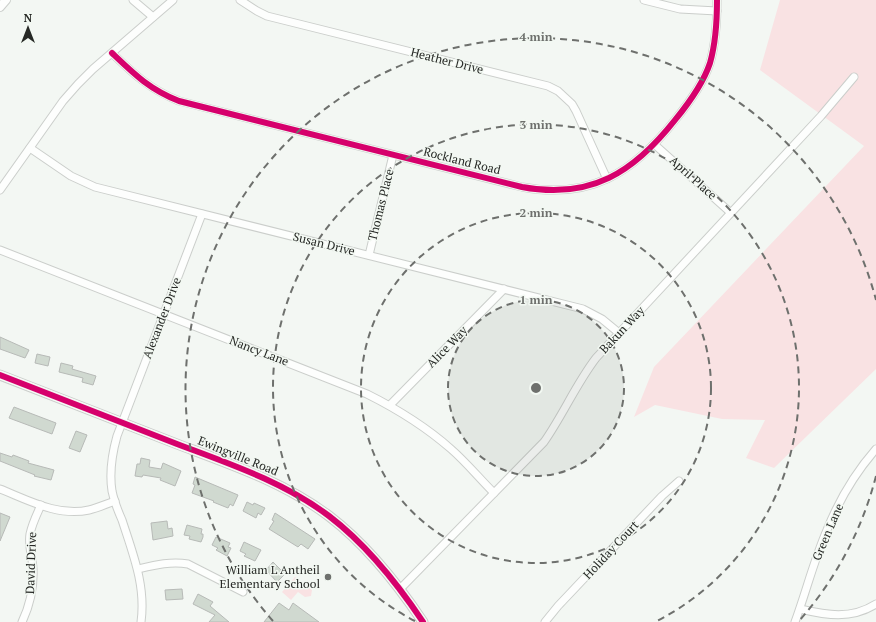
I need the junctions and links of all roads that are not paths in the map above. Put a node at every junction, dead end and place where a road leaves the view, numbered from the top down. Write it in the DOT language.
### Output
graph roads {
  1 [pos="6,0"];
  2 [pos="132,0"];
  3 [pos="173,0"];
  4 [pos="240,0"];
  5 [pos="644,0"];
  6 [pos="717,0"];
  7 [pos="0,7"];
  8 [pos="717,11"];
  9 [pos="153,17"];
  10 [pos="112,53"];
  11 [pos="854,77"];
  12 [pos="654,144"];
  13 [pos="30,148"];
  14 [pos="393,155"];
  15 [pos="607,179"];
  16 [pos="0,190"];
  17 [pos="731,213"];
  18 [pos="202,214"];
  19 [pos="0,250"];
  20 [pos="369,255"];
  21 [pos="504,289"];
  22 [pos="164,314"];
  23 [pos="619,333"];
  24 [pos="0,375"];
  25 [pos="390,405"];
  26 [pos="122,423"];
  27 [pos="876,450"];
  28 [pos="679,481"];
  29 [pos="0,489"];
  30 [pos="494,492"];
  31 [pos="115,501"];
  32 [pos="41,505"];
  33 [pos="138,568"];
  34 [pos="400,589"];
  35 [pos="243,592"];
  36 [pos="876,604"];
  37 [pos="800,609"];
  38 [pos="22,622"];
  39 [pos="140,622"];
  40 [pos="423,622"];
  41 [pos="545,622"];
  42 [pos="795,622"];
  1 -- 7 [label="street"];
  2 -- 9 [label="street"];
  3 -- 9 [label="street"];
  4 -- 15 [label="street, Heather Drive"];
  5 -- 8 [label="street"];
  6 -- 8 [label="street, Rockland Road"];
  8 -- 12 [label="street, Rockland Road"];
  9 -- 10 [label="street"];
  10 -- 13 [label="street"];
  10 -- 14 [label="street, Rockland Road"];
  11 -- 17 [label="street, Bakun Way"];
  12 -- 15 [label="street, Rockland Road"];
  12 -- 17 [label="street, April Place"];
  13 -- 16 [label="street"];
  13 -- 18 [label="street, Susan Drive"];
  14 -- 15 [label="street, Rockland Road"];
  14 -- 20 [label="street, Thomas Place"];
  17 -- 23 [label="street, Bakun Way"];
  18 -- 20 [label="street, Susan Drive"];
  18 -- 22 [label="street, Alexander Drive"];
  19 -- 22 [label="street, Nancy Lane"];
  20 -- 21 [label="street, Susan Drive"];
  21 -- 23 [label="street, Susan Drive"];
  21 -- 25 [label="street, Alice Way"];
  22 -- 25 [label="street, Nancy Lane"];
  22 -- 26 [label="street, Alexander Drive"];
  23 -- 30 [label="street, Bakun Way"];
  24 -- 26 [label="main road, Ewingville Road"];
  25 -- 30 [label="street, Nancy Lane"];
  26 -- 31 [label="street, Alexander Drive"];
  26 -- 34 [label="main road, Ewingville Road"];
  27 -- 37 [label="street, Green Lane"];
  28 -- 41 [label="street, Holiday Court"];
  29 -- 32 [label="street"];
  30 -- 34 [label="street, Bakun Way"];
  31 -- 32 [label="street"];
  31 -- 33 [label="street, Alexander Drive"];
  32 -- 38 [label="street, David Drive"];
  33 -- 35 [label="street"];
  33 -- 39 [label="street, Alexander Drive"];
  34 -- 40 [label="main road, Ewingville Road"];
  36 -- 37 [label="street"];
  37 -- 42 [label="street, Green Lane"];
}
